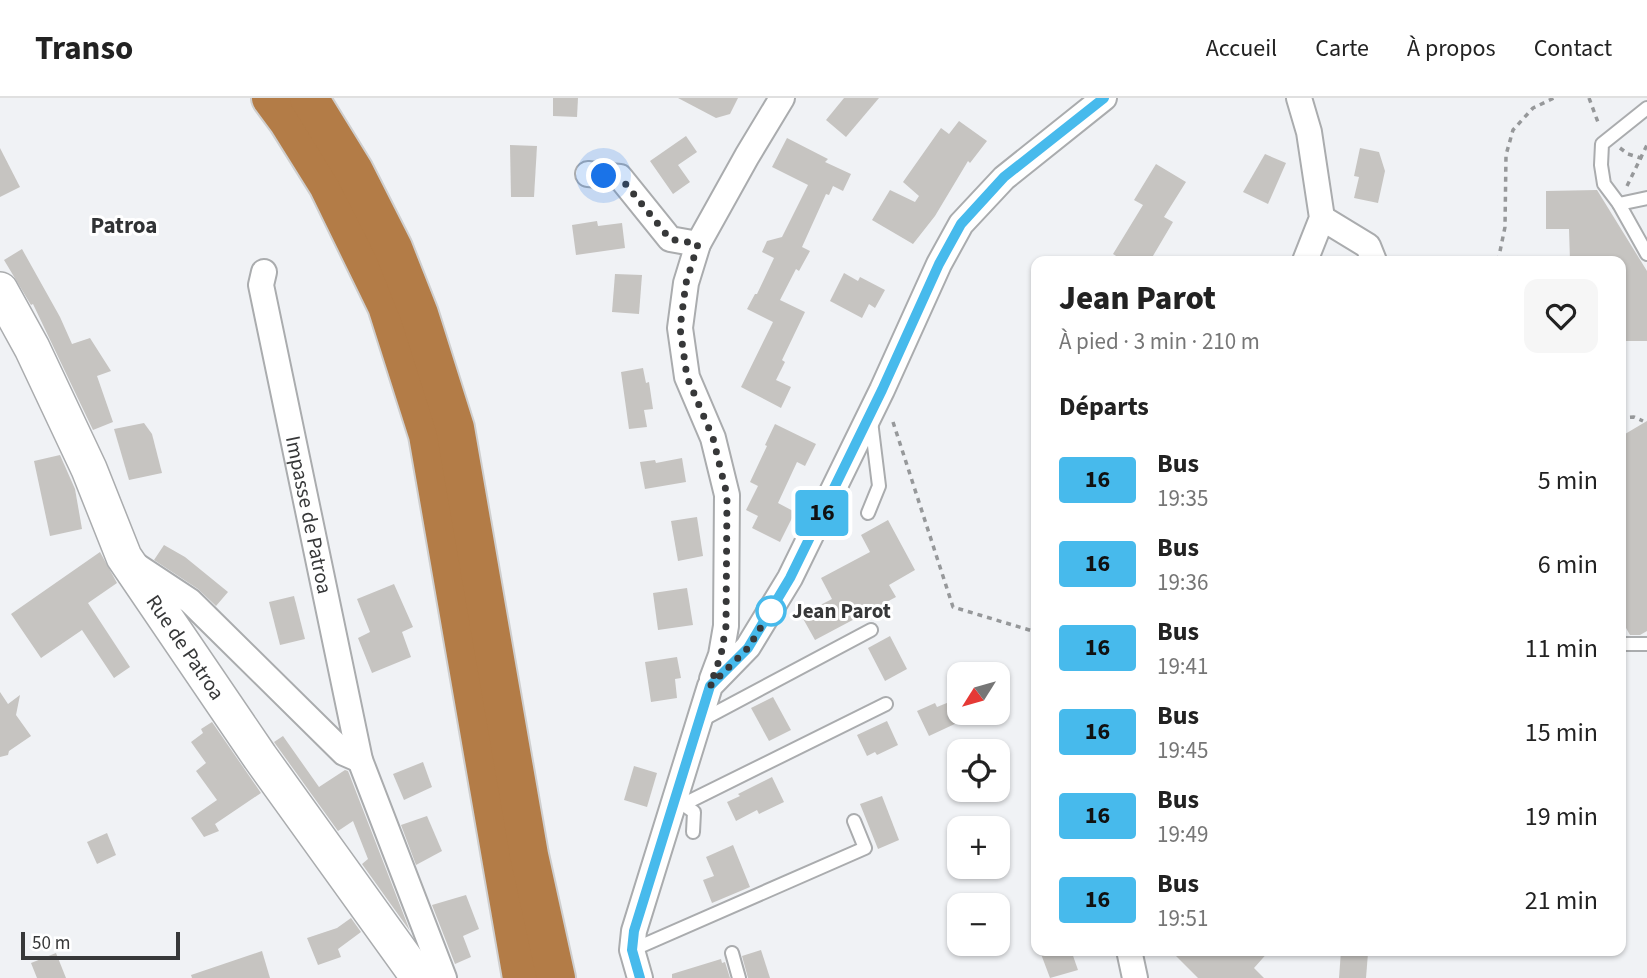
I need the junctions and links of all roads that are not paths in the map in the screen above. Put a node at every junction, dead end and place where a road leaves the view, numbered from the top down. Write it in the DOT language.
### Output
graph roads {
  1 [pos="271,98"];
  2 [pos="309,98"];
  3 [pos="782,98"];
  4 [pos="1104,98"];
  5 [pos="1299,98"];
  6 [pos="1647,107"];
  7 [pos="588,174"];
  8 [pos="1647,198"];
  9 [pos="1619,204"];
  10 [pos="1322,218"];
  11 [pos="698,244"];
  12 [pos="1647,254"];
  13 [pos="1307,256"];
  14 [pos="1372,256"];
  15 [pos="264,272"];
  16 [pos="0,290"];
  17 [pos="870,414"];
  18 [pos="868,513"];
  19 [pos="124,557"];
  20 [pos="871,630"];
  21 [pos="1626,644"];
  22 [pos="1647,644"];
  23 [pos="710,686"];
  24 [pos="886,704"];
  25 [pos="698,722"];
  26 [pos="360,760"];
  27 [pos="679,801"];
  28 [pos="854,821"];
  29 [pos="693,832"];
  30 [pos="632,950"];
  31 [pos="732,953"];
  32 [pos="1130,956"];
  33 [pos="419,978"];
  34 [pos="444,978"];
  35 [pos="522,978"];
  36 [pos="556,978"];
  37 [pos="640,978"];
  38 [pos="740,978"];
  39 [pos="1135,978"];
  1 -- 35 [label="highway"];
  2 -- 36 [label="highway"];
  3 -- 11 [label="street"];
  4 -- 17 [label="street"];
  5 -- 10 [label="street"];
  6 -- 9 [label="lane"];
  7 -- 11 [label="street"];
  8 -- 9 [label="lane"];
  9 -- 12 [label="lane"];
  10 -- 13 [label="street"];
  10 -- 14 [label="street"];
  11 -- 23 [label="street"];
  15 -- 26 [label="street, Impasse de Patroa"];
  16 -- 19 [label="street, Rue de Patroa"];
  17 -- 18 [label="lane"];
  17 -- 23 [label="street"];
  19 -- 26 [label="street"];
  19 -- 33 [label="street, Rue de Patroa"];
  20 -- 25 [label="lane"];
  21 -- 22 [label="lane"];
  23 -- 25 [label="street"];
  24 -- 27 [label="lane"];
  25 -- 27 [label="street"];
  26 -- 34 [label="street, Impasse de Patroa"];
  27 -- 29 [label="lane"];
  27 -- 30 [label="street"];
  28 -- 30 [label="lane"];
  30 -- 37 [label="street"];
  31 -- 38 [label="lane"];
  32 -- 39 [label="street"];
}
